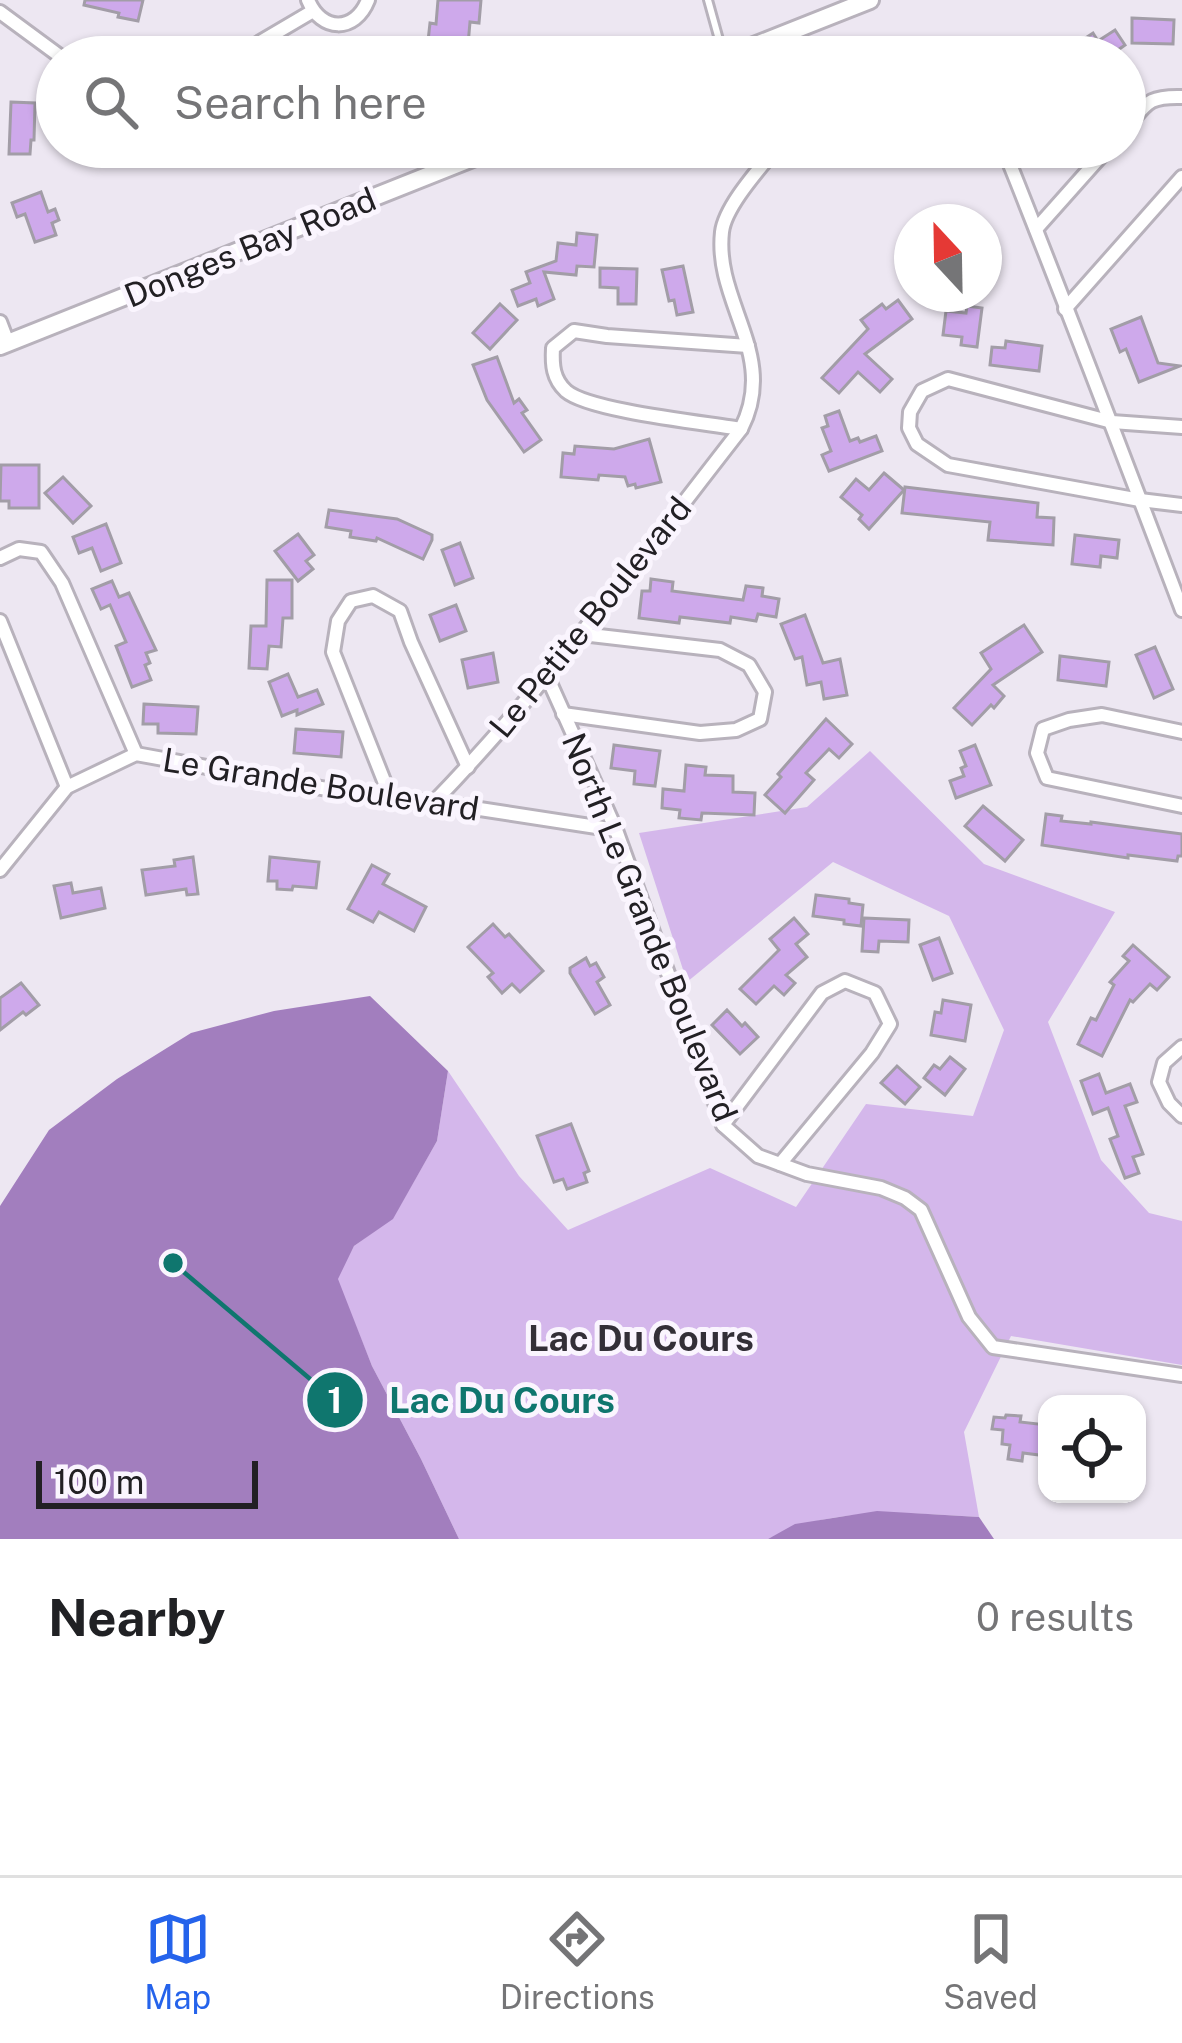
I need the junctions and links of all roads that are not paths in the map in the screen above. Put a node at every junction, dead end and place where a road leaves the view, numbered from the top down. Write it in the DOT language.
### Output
graph roads {
  1 [pos="9,0"];
  2 [pos="368,0"];
  3 [pos="708,0"];
  4 [pos="870,0"];
  5 [pos="311,6"];
  6 [pos="0,12"];
  7 [pos="789,32"];
  8 [pos="266,36"];
  9 [pos="719,36"];
  10 [pos="779,36"];
  11 [pos="791,36"];
  12 [pos="36,38"];
  13 [pos="1182,97"];
  14 [pos="1146,106"];
  15 [pos="447,168"];
  16 [pos="760,168"];
  17 [pos="1011,168"];
  18 [pos="1090,168"];
  19 [pos="1182,177"];
  20 [pos="1036,229"];
  21 [pos="1065,309"];
  22 [pos="0,322"];
  23 [pos="4,345"];
  24 [pos="748,346"];
  25 [pos="1112,422"];
  26 [pos="1182,427"];
  27 [pos="741,429"];
  28 [pos="1140,500"];
  29 [pos="1182,505"];
  30 [pos="0,558"];
  31 [pos="1182,610"];
  32 [pos="0,621"];
  33 [pos="582,634"];
  34 [pos="546,674"];
  35 [pos="563,714"];
  36 [pos="1182,732"];
  37 [pos="136,754"];
  38 [pos="468,767"];
  39 [pos="67,787"];
  40 [pos="392,801"];
  41 [pos="434,802"];
  42 [pos="1182,806"];
  43 [pos="616,830"];
  44 [pos="0,870"];
  45 [pos="1182,1047"];
  46 [pos="1182,1115"];
  47 [pos="723,1125"];
  48 [pos="780,1164"];
  49 [pos="1182,1375"];
  1 -- 6 [label="street"];
  2 -- 5 [label="street"];
  3 -- 9 [label="lane"];
  4 -- 7 [label="street"];
  5 -- 8 [label="street"];
  6 -- 12 [label="street"];
  7 -- 10 [label="street"];
  7 -- 11 [label="street"];
  13 -- 14 [label="street"];
  15 -- 23 [label="street, Donges Bay Road"];
  16 -- 24 [label="street"];
  17 -- 20 [label="street"];
  18 -- 20 [label="street"];
  19 -- 21 [label="street"];
  20 -- 21 [label="street"];
  21 -- 25 [label="street"];
  22 -- 23 [label="street"];
  24 -- 27 [label="street"];
  24 -- 27 [label="street"];
  25 -- 26 [label="street"];
  25 -- 28 [label="street"];
  25 -- 28 [label="street"];
  27 -- 33 [label="street, Le Petite Boulevard"];
  28 -- 29 [label="street"];
  28 -- 31 [label="street"];
  30 -- 37 [label="street"];
  32 -- 39 [label="street"];
  33 -- 34 [label="street, Le Petite Boulevard"];
  33 -- 35 [label="street"];
  34 -- 35 [label="street, North Le Grande Boulevard"];
  34 -- 38 [label="street, Le Petite Boulevard"];
  35 -- 43 [label="street, North Le Grande Boulevard"];
  36 -- 42 [label="street"];
  37 -- 39 [label="street, Le Grande Boulevard"];
  37 -- 40 [label="street, Le Grande Boulevard"];
  38 -- 40 [label="street"];
  38 -- 41 [label="street, Le Petite Boulevard"];
  39 -- 44 [label="street, Le Grande Boulevard"];
  40 -- 41 [label="street, Le Grande Boulevard"];
  41 -- 43 [label="street, Le Grande Boulevard"];
  43 -- 47 [label="street, North Le Grande Boulevard"];
  45 -- 46 [label="street"];
  47 -- 48 [label="street, North Le Grande Boulevard"];
  47 -- 48 [label="street"];
  48 -- 49 [label="street, North Le Grande Boulevard"];
}
